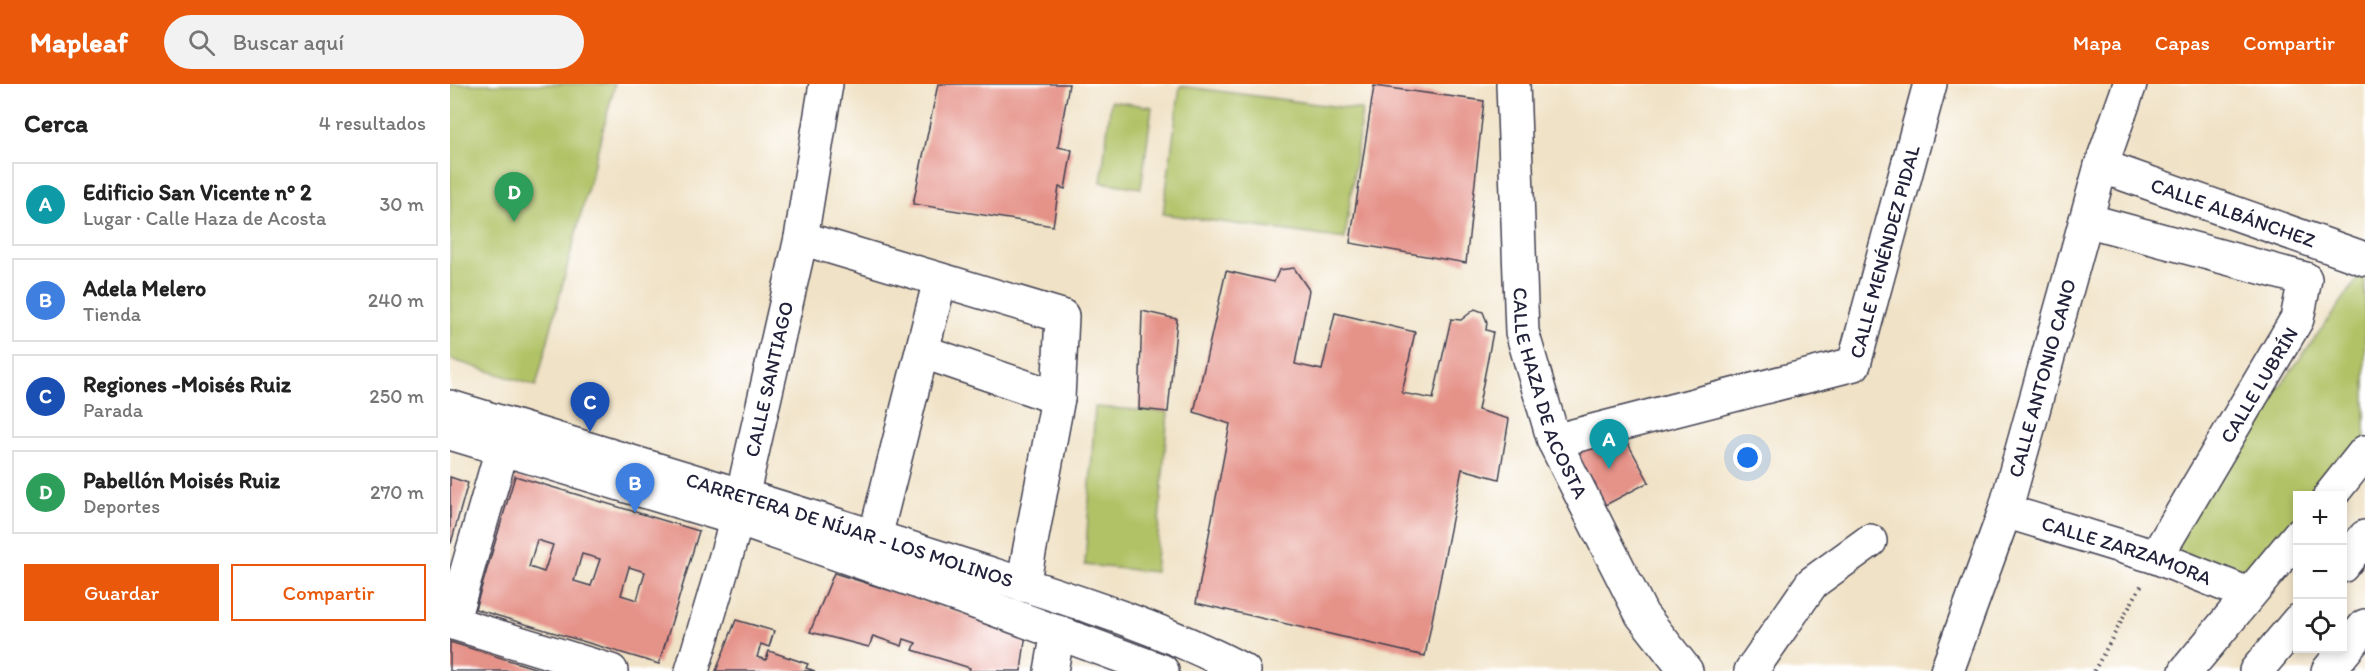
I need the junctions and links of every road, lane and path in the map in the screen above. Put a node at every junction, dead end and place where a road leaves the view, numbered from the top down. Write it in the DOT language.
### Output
graph roads {
  1 [pos="826,84"];
  2 [pos="1513,84"];
  3 [pos="1930,84"];
  4 [pos="2130,84"];
  5 [pos="2101,166"];
  6 [pos="2086,220"];
  7 [pos="801,238"];
  8 [pos="2365,259"];
  9 [pos="940,280"];
  10 [pos="924,352"];
  11 [pos="1058,398"];
  12 [pos="450,407"];
  13 [pos="450,433"];
  14 [pos="1554,441"];
  15 [pos="502,449"];
  16 [pos="2365,452"];
  17 [pos="2333,491"];
  18 [pos="740,507"];
  19 [pos="2005,511"];
  20 [pos="875,537"];
  21 [pos="2365,537"];
  22 [pos="796,540"];
  23 [pos="1870,541"];
  24 [pos="2293,542"];
  25 [pos="2156,557"];
  26 [pos="2347,561"];
  27 [pos="1016,582"];
  28 [pos="2248,594"];
  29 [pos="451,622"];
  30 [pos="2365,626"];
  31 [pos="2293,627"];
  32 [pos="1058,632"];
  33 [pos="611,671"];
  34 [pos="692,671"];
  35 [pos="1051,671"];
  36 [pos="1162,671"];
  37 [pos="1244,671"];
  38 [pos="1686,671"];
  39 [pos="1751,671"];
  40 [pos="1947,671"];
  41 [pos="2094,671"];
  42 [pos="2186,671"];
  43 [pos="2256,671"];
  44 [pos="2328,671"];
  1 -- 7 [label="street, CALLE SANTIAGO"];
  2 -- 14 [label="street, CALLE HAZA DE ACOSTA"];
  3 -- 14 [label="street, CALLE MENÉNDEZ PIDAL"];
  4 -- 5 [label="street, CALLE ANTONIO CANO"];
  5 -- 6 [label="street, CALLE ANTONIO CANO"];
  5 -- 8 [label="street, CALLE ALBÁNCHEZ"];
  6 -- 19 [label="street, CALLE ANTONIO CANO"];
  6 -- 25 [label="street, CALLE LUBRÍN"];
  7 -- 9 [label="street"];
  7 -- 18 [label="street, CALLE SANTIAGO"];
  9 -- 10 [label="street"];
  9 -- 11 [label="street"];
  10 -- 11 [label="street"];
  10 -- 20 [label="street"];
  11 -- 27 [label="street"];
  12 -- 18 [label="street, CARRETERA DE NÍJAR - LOS MOLINOS"];
  13 -- 15 [label="street, CARRETERA DE NÍJAR - LOS MOLINOS"];
  14 -- 38 [label="street, CALLE HAZA DE ACOSTA"];
  15 -- 18 [label="street, CARRETERA DE NÍJAR - LOS MOLINOS"];
  15 -- 29 [label="street"];
  16 -- 17 [label="street"];
  18 -- 20 [label="street, CARRETERA DE NÍJAR - LOS MOLINOS"];
  18 -- 22 [label="street, CARRETERA DE NÍJAR - LOS MOLINOS"];
  18 -- 34 [label="street, CALLE SANTIAGO"];
  19 -- 25 [label="street, CALLE ZARZAMORA"];
  19 -- 40 [label="street, CALLE ANTONIO CANO"];
  20 -- 27 [label="street, CARRETERA DE NÍJAR - LOS MOLINOS"];
  21 -- 26 [label="street"];
  22 -- 27 [label="street"];
  22 -- 32 [label="street, CARRETERA DE NÍJAR - LOS MOLINOS"];
  23 -- 39 [label="street"];
  24 -- 28 [label="street"];
  25 -- 28 [label="street, CALLE ZARZAMORA"];
  25 -- 41 [label="path"];
  27 -- 37 [label="street, CARRETERA DE NÍJAR - LOS MOLINOS"];
  28 -- 42 [label="street"];
  29 -- 33 [label="street"];
  30 -- 44 [label="street"];
  31 -- 43 [label="street"];
  32 -- 35 [label="street"];
  32 -- 36 [label="street, CARRETERA DE NÍJAR - LOS MOLINOS"];
}
